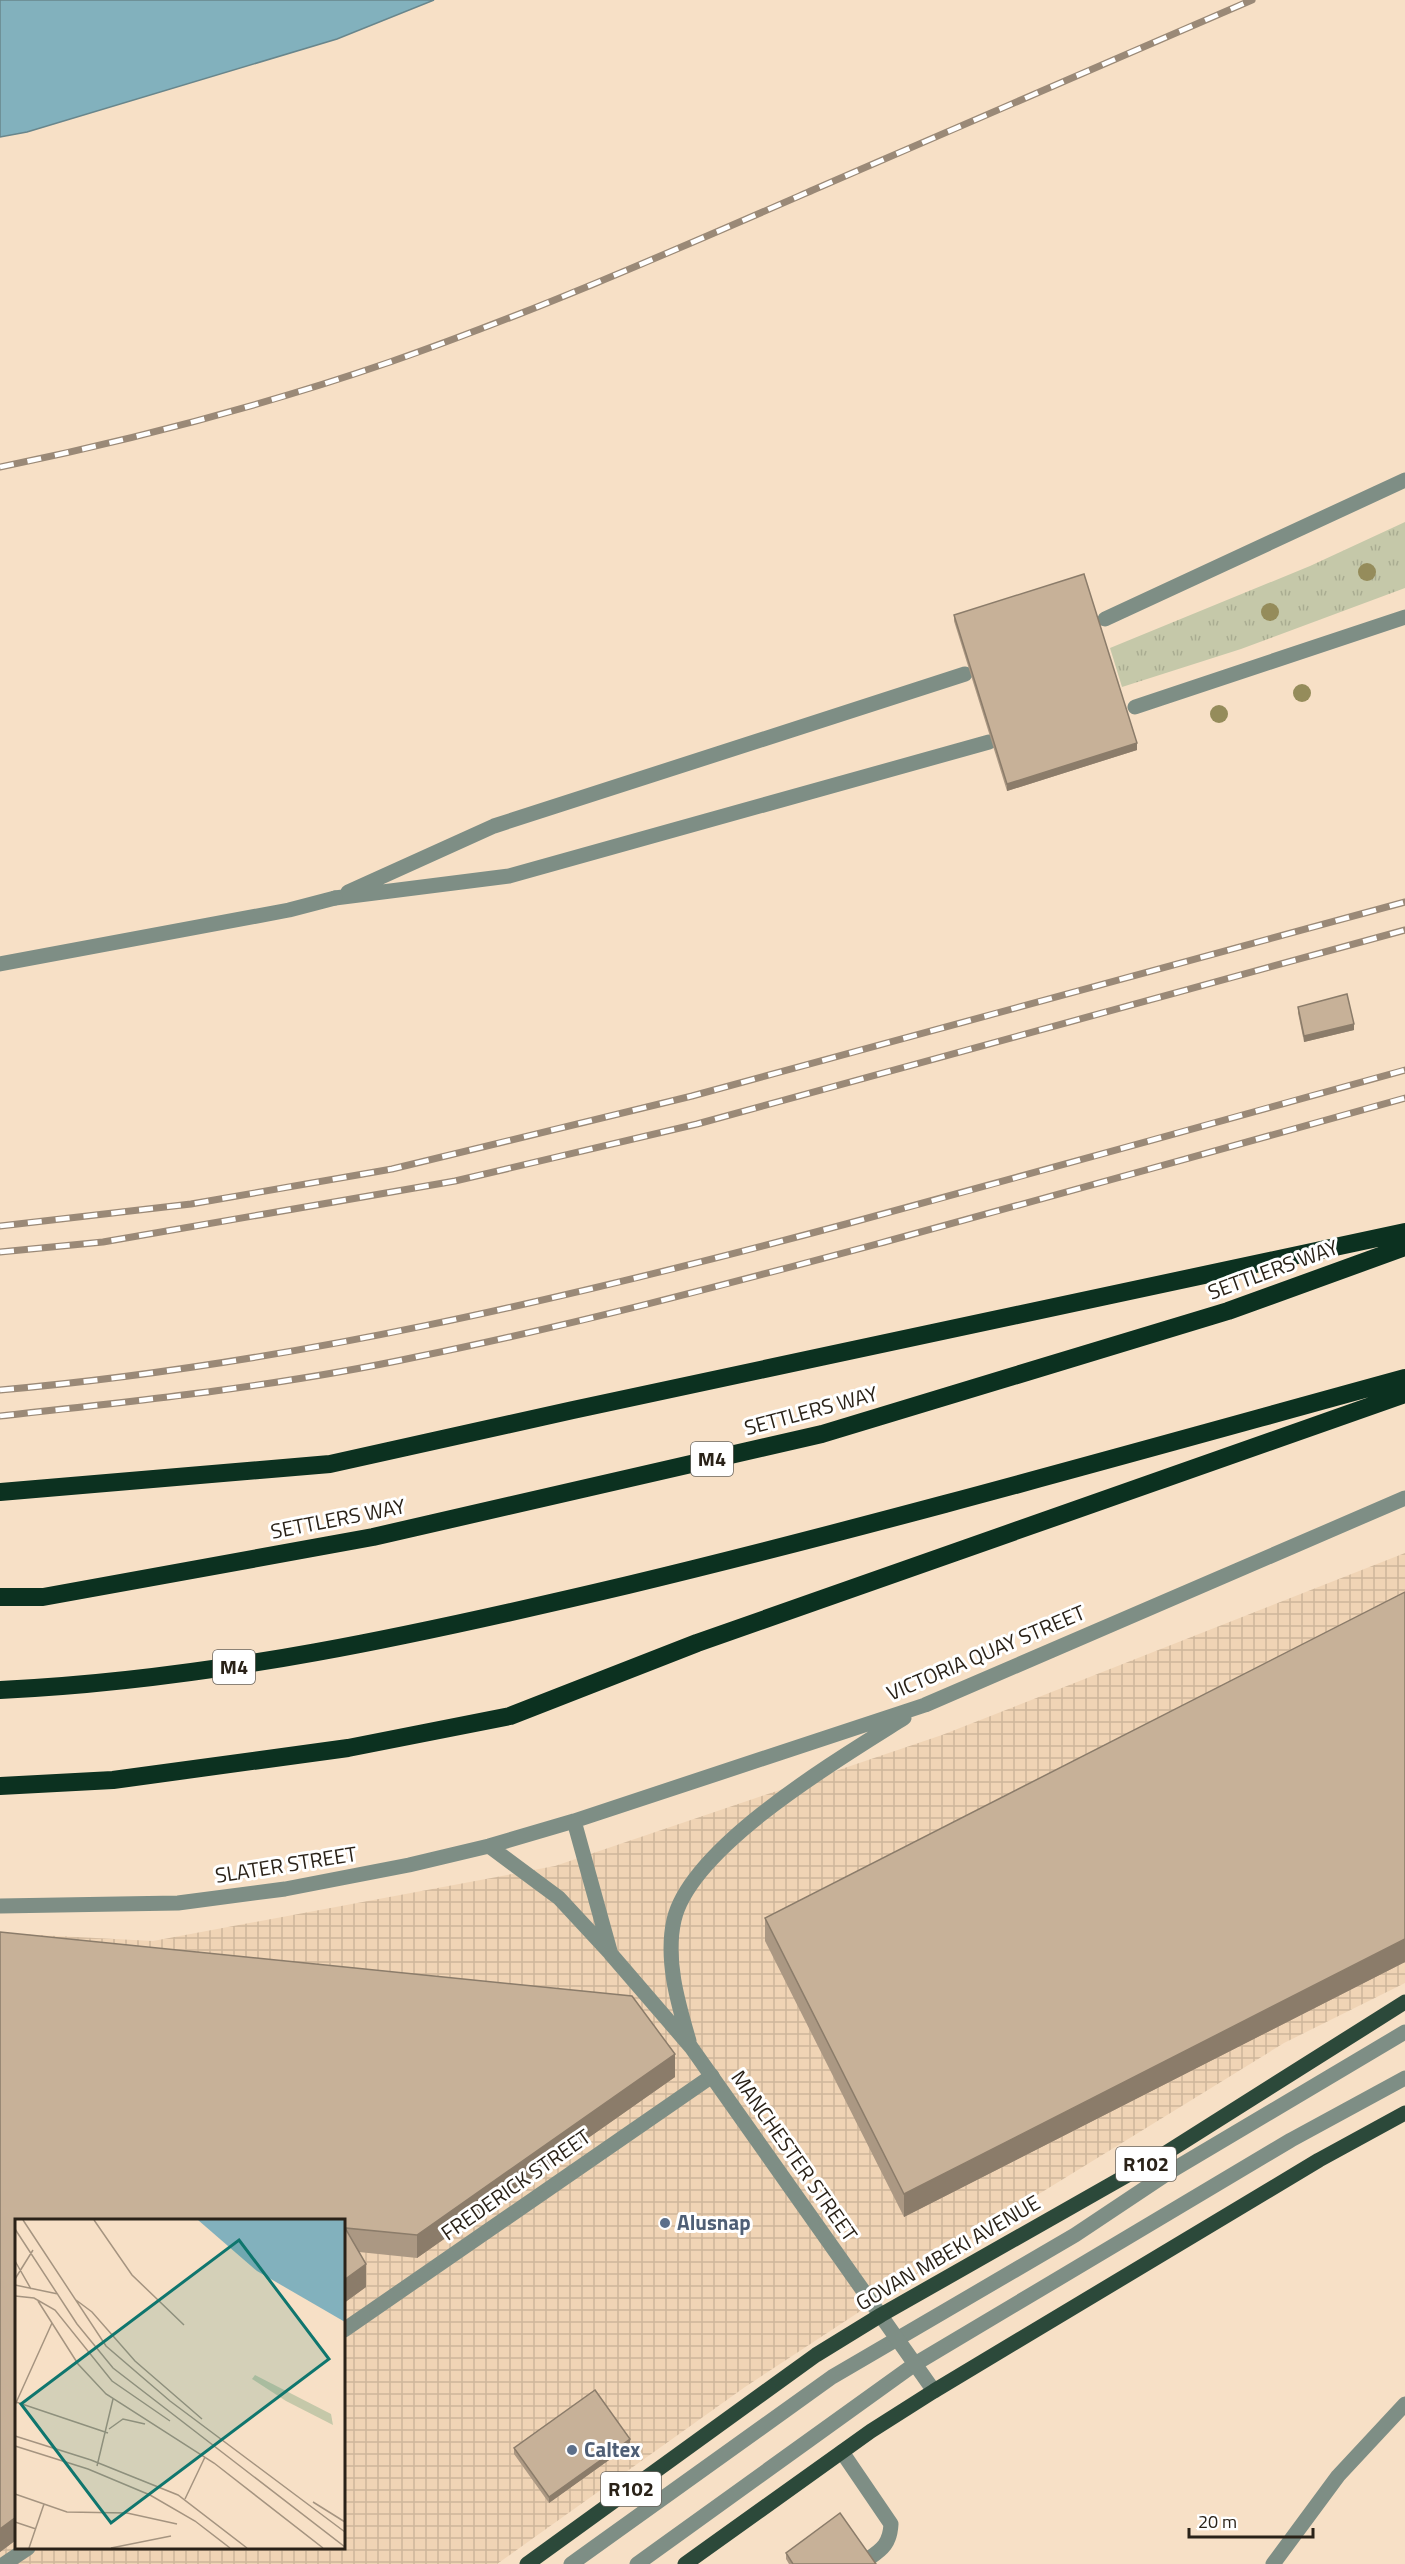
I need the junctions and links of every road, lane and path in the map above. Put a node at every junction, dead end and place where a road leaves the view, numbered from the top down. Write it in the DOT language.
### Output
graph roads {
  1 [pos="1405,480"];
  2 [pos="1405,617"];
  3 [pos="1105,619"];
  4 [pos="965,674"];
  5 [pos="1135,707"];
  6 [pos="989,742"];
  7 [pos="334,898"];
  8 [pos="0,964"];
  9 [pos="1405,1232"];
  10 [pos="1405,1247"];
  11 [pos="1405,1378"];
  12 [pos="1405,1394"];
  13 [pos="0,1492"];
  14 [pos="1405,1498"];
  15 [pos="0,1597"];
  16 [pos="0,1690"];
  17 [pos="925,1705"];
  18 [pos="0,1786"];
  19 [pos="574,1821"];
  20 [pos="489,1846"];
  21 [pos="0,1906"];
  22 [pos="610,1953"];
  23 [pos="1405,2002"];
  24 [pos="1405,2032"];
  25 [pos="691,2047"];
  26 [pos="712,2076"];
  27 [pos="1405,2078"];
  28 [pos="1405,2113"];
  29 [pos="881,2315"];
  30 [pos="345,2329"];
  31 [pos="898,2340"];
  32 [pos="915,2364"];
  33 [pos="934,2391"];
  34 [pos="1405,2404"];
  35 [pos="842,2452"];
  36 [pos="25,2549"];
  37 [pos="868,2559"];
  38 [pos="4,2564"];
  39 [pos="527,2564"];
  40 [pos="572,2564"];
  41 [pos="638,2564"];
  42 [pos="684,2564"];
  43 [pos="1274,2564"];
  1 -- 3 [label="street"];
  2 -- 5 [label="street"];
  4 -- 7 [label="street"];
  6 -- 7 [label="street"];
  7 -- 8 [label="street"];
  9 -- 13 [label="highway"];
  10 -- 15 [label="highway, SETTLERS WAY / M4"];
  11 -- 16 [label="highway, M4"];
  12 -- 18 [label="highway"];
  14 -- 17 [label="street, VICTORIA QUAY STREET"];
  17 -- 19 [label="street, VICTORIA QUAY STREET"];
  17 -- 25 [label="street"];
  19 -- 20 [label="street, SLATER STREET"];
  19 -- 22 [label="street, MANCHESTER STREET"];
  20 -- 21 [label="street, SLATER STREET"];
  20 -- 22 [label="street, MANCHESTER STREET"];
  22 -- 25 [label="street, MANCHESTER STREET"];
  23 -- 29 [label="main road, GOVAN MBEKI AVENUE / R102"];
  24 -- 31 [label="street"];
  25 -- 26 [label="street, MANCHESTER STREET"];
  26 -- 29 [label="street, MANCHESTER STREET"];
  26 -- 30 [label="street, FREDERICK STREET"];
  27 -- 32 [label="street"];
  28 -- 33 [label="main road"];
  29 -- 31 [label="street, MANCHESTER STREET"];
  29 -- 39 [label="main road, GOVAN MBEKI AVENUE / R102"];
  31 -- 32 [label="street, MANCHESTER STREET"];
  31 -- 40 [label="street"];
  32 -- 33 [label="street, MANCHESTER STREET"];
  32 -- 41 [label="street"];
  33 -- 35 [label="main road"];
  34 -- 43 [label="street"];
  35 -- 37 [label="street"];
  35 -- 42 [label="main road"];
  36 -- 38 [label="street"];
}
